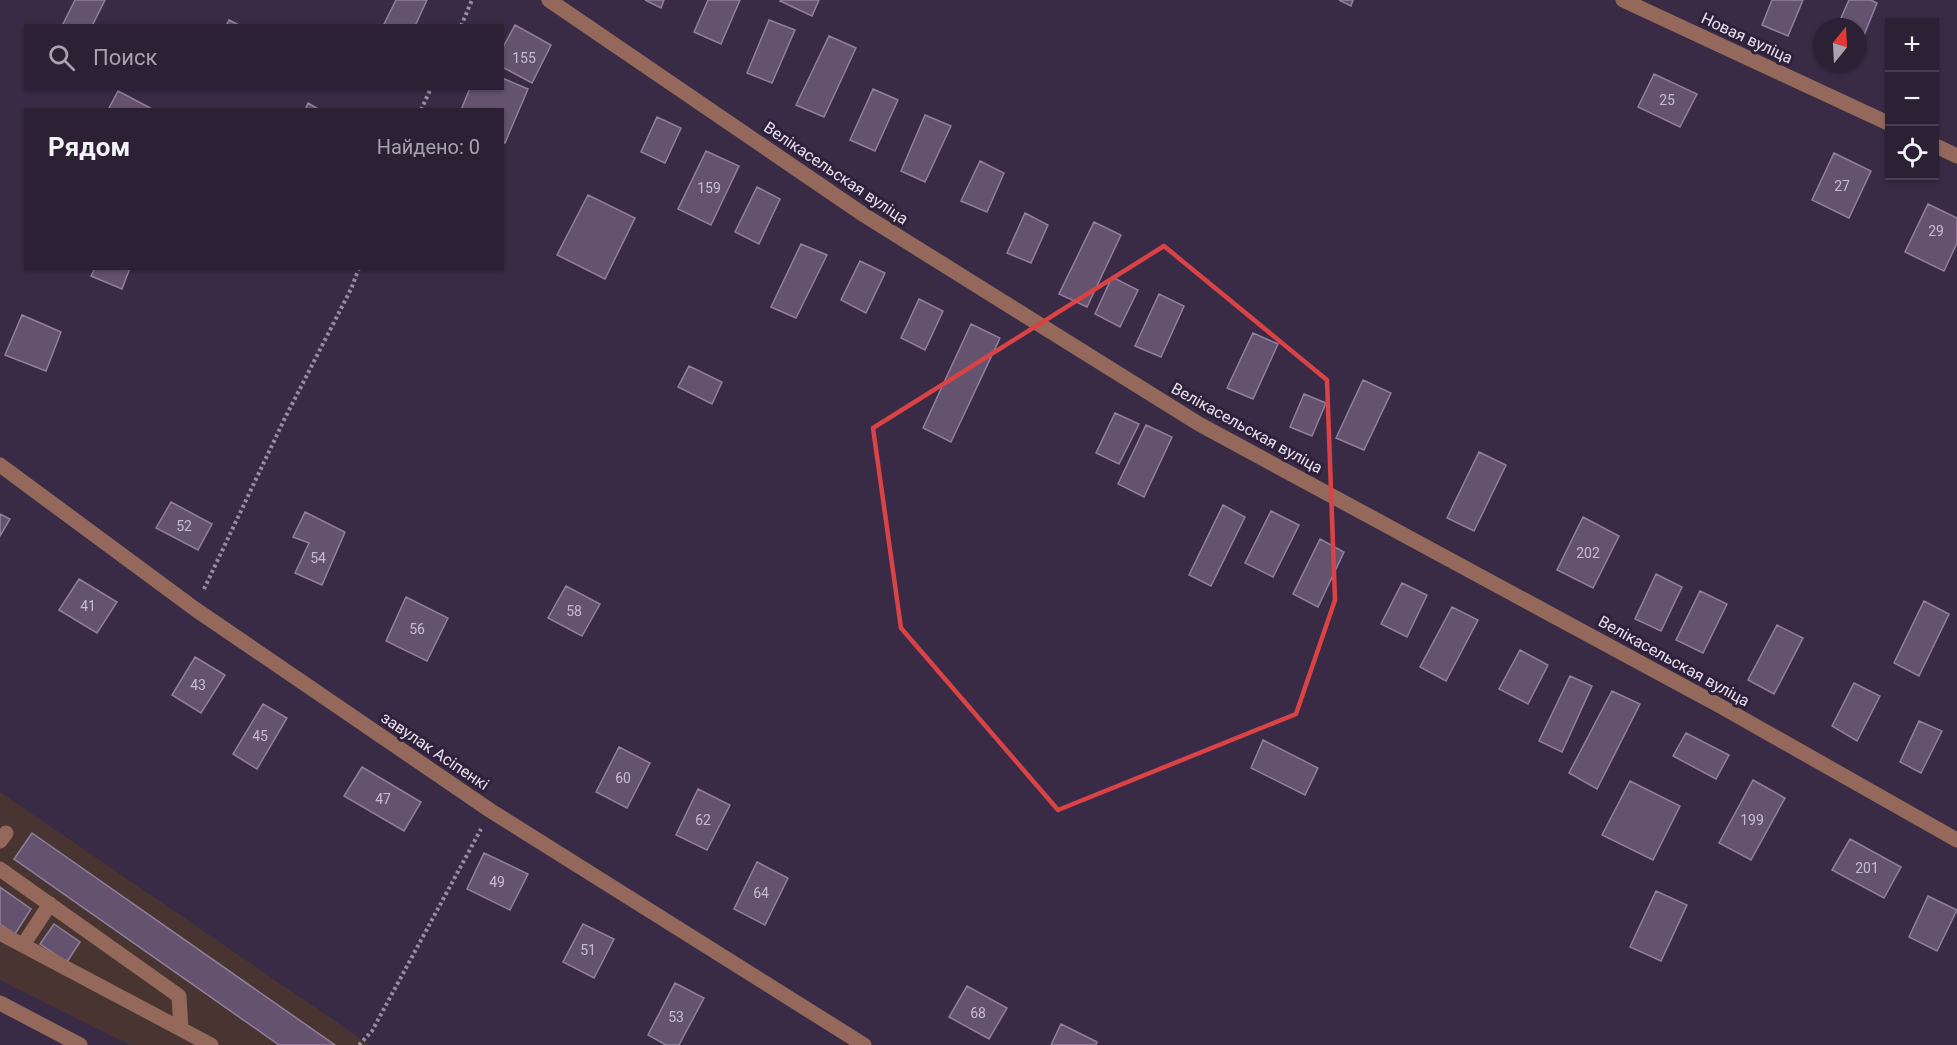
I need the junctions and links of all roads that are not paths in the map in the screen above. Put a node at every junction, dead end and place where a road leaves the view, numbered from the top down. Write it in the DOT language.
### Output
graph roads {
  1 [pos="549,0"];
  2 [pos="1623,0"];
  3 [pos="1885,122"];
  4 [pos="1939,147"];
  5 [pos="1957,156"];
  6 [pos="0,465"];
  7 [pos="1957,840"];
  8 [pos="0,868"];
  9 [pos="50,904"];
  10 [pos="0,933"];
  11 [pos="23,945"];
  12 [pos="0,1003"];
  13 [pos="181,1029"];
  14 [pos="80,1045"];
  15 [pos="211,1045"];
  16 [pos="864,1045"];
  1 -- 7 [label="street, Велікасельская вуліца"];
  2 -- 3 [label="street, Новая вуліца"];
  4 -- 5 [label="street"];
  6 -- 16 [label="street, завулак Асіпенкі"];
  8 -- 9 [label="street"];
  9 -- 11 [label="street"];
  9 -- 13 [label="street"];
  10 -- 11 [label="street"];
  11 -- 13 [label="street"];
  12 -- 14 [label="street"];
  13 -- 15 [label="street"];
}
